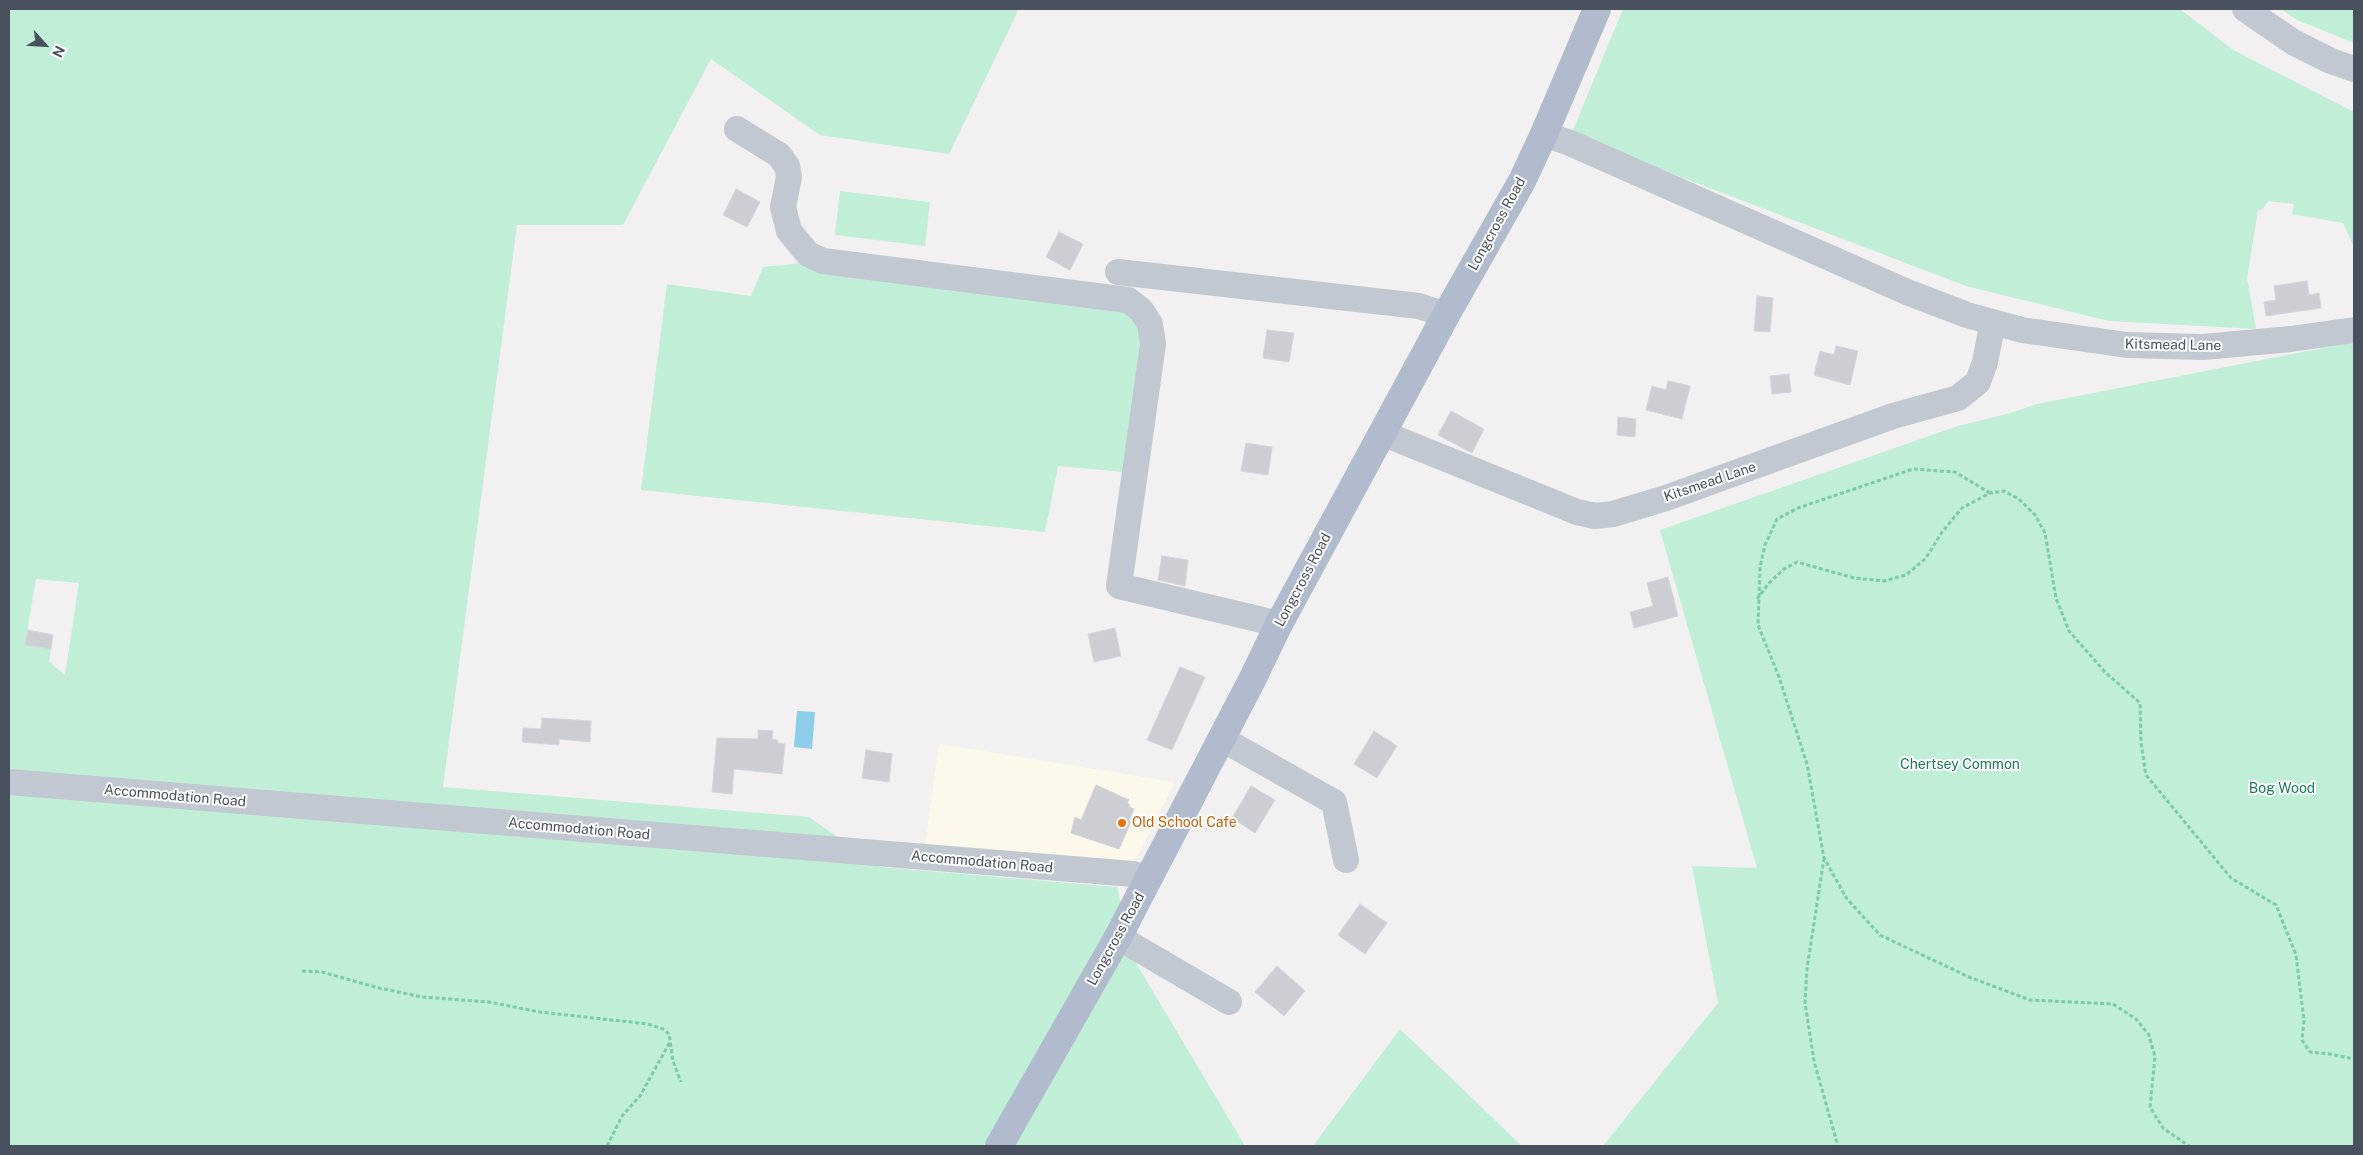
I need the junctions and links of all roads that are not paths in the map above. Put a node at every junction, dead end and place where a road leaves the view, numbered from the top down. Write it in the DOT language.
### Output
graph roads {
  1 [pos="1598,9"];
  2 [pos="2245,9"];
  3 [pos="2354,69"];
  4 [pos="737,129"];
  5 [pos="1544,134"];
  6 [pos="1118,272"];
  7 [pos="1446,315"];
  8 [pos="1993,322"];
  9 [pos="2354,330"];
  10 [pos="1382,433"];
  11 [pos="1279,624"];
  12 [pos="1222,739"];
  13 [pos="9,782"];
  14 [pos="1346,860"];
  15 [pos="1148,880"];
  16 [pos="1118,937"];
  17 [pos="1229,1002"];
  18 [pos="999,1146"];
  1 -- 5 [label="main road, Longcross Road"];
  2 -- 3 [label="street"];
  4 -- 11 [label="street"];
  5 -- 7 [label="main road, Longcross Road"];
  5 -- 8 [label="street, Kitsmead Lane"];
  6 -- 7 [label="street"];
  7 -- 10 [label="main road, Longcross Road"];
  8 -- 9 [label="street, Kitsmead Lane"];
  8 -- 10 [label="street, Kitsmead Lane"];
  10 -- 11 [label="main road, Longcross Road"];
  11 -- 12 [label="main road, Longcross Road"];
  12 -- 14 [label="street"];
  12 -- 15 [label="main road, Longcross Road"];
  13 -- 15 [label="street, Accommodation Road"];
  15 -- 16 [label="main road, Longcross Road"];
  16 -- 17 [label="street"];
  16 -- 18 [label="main road, Longcross Road"];
}
